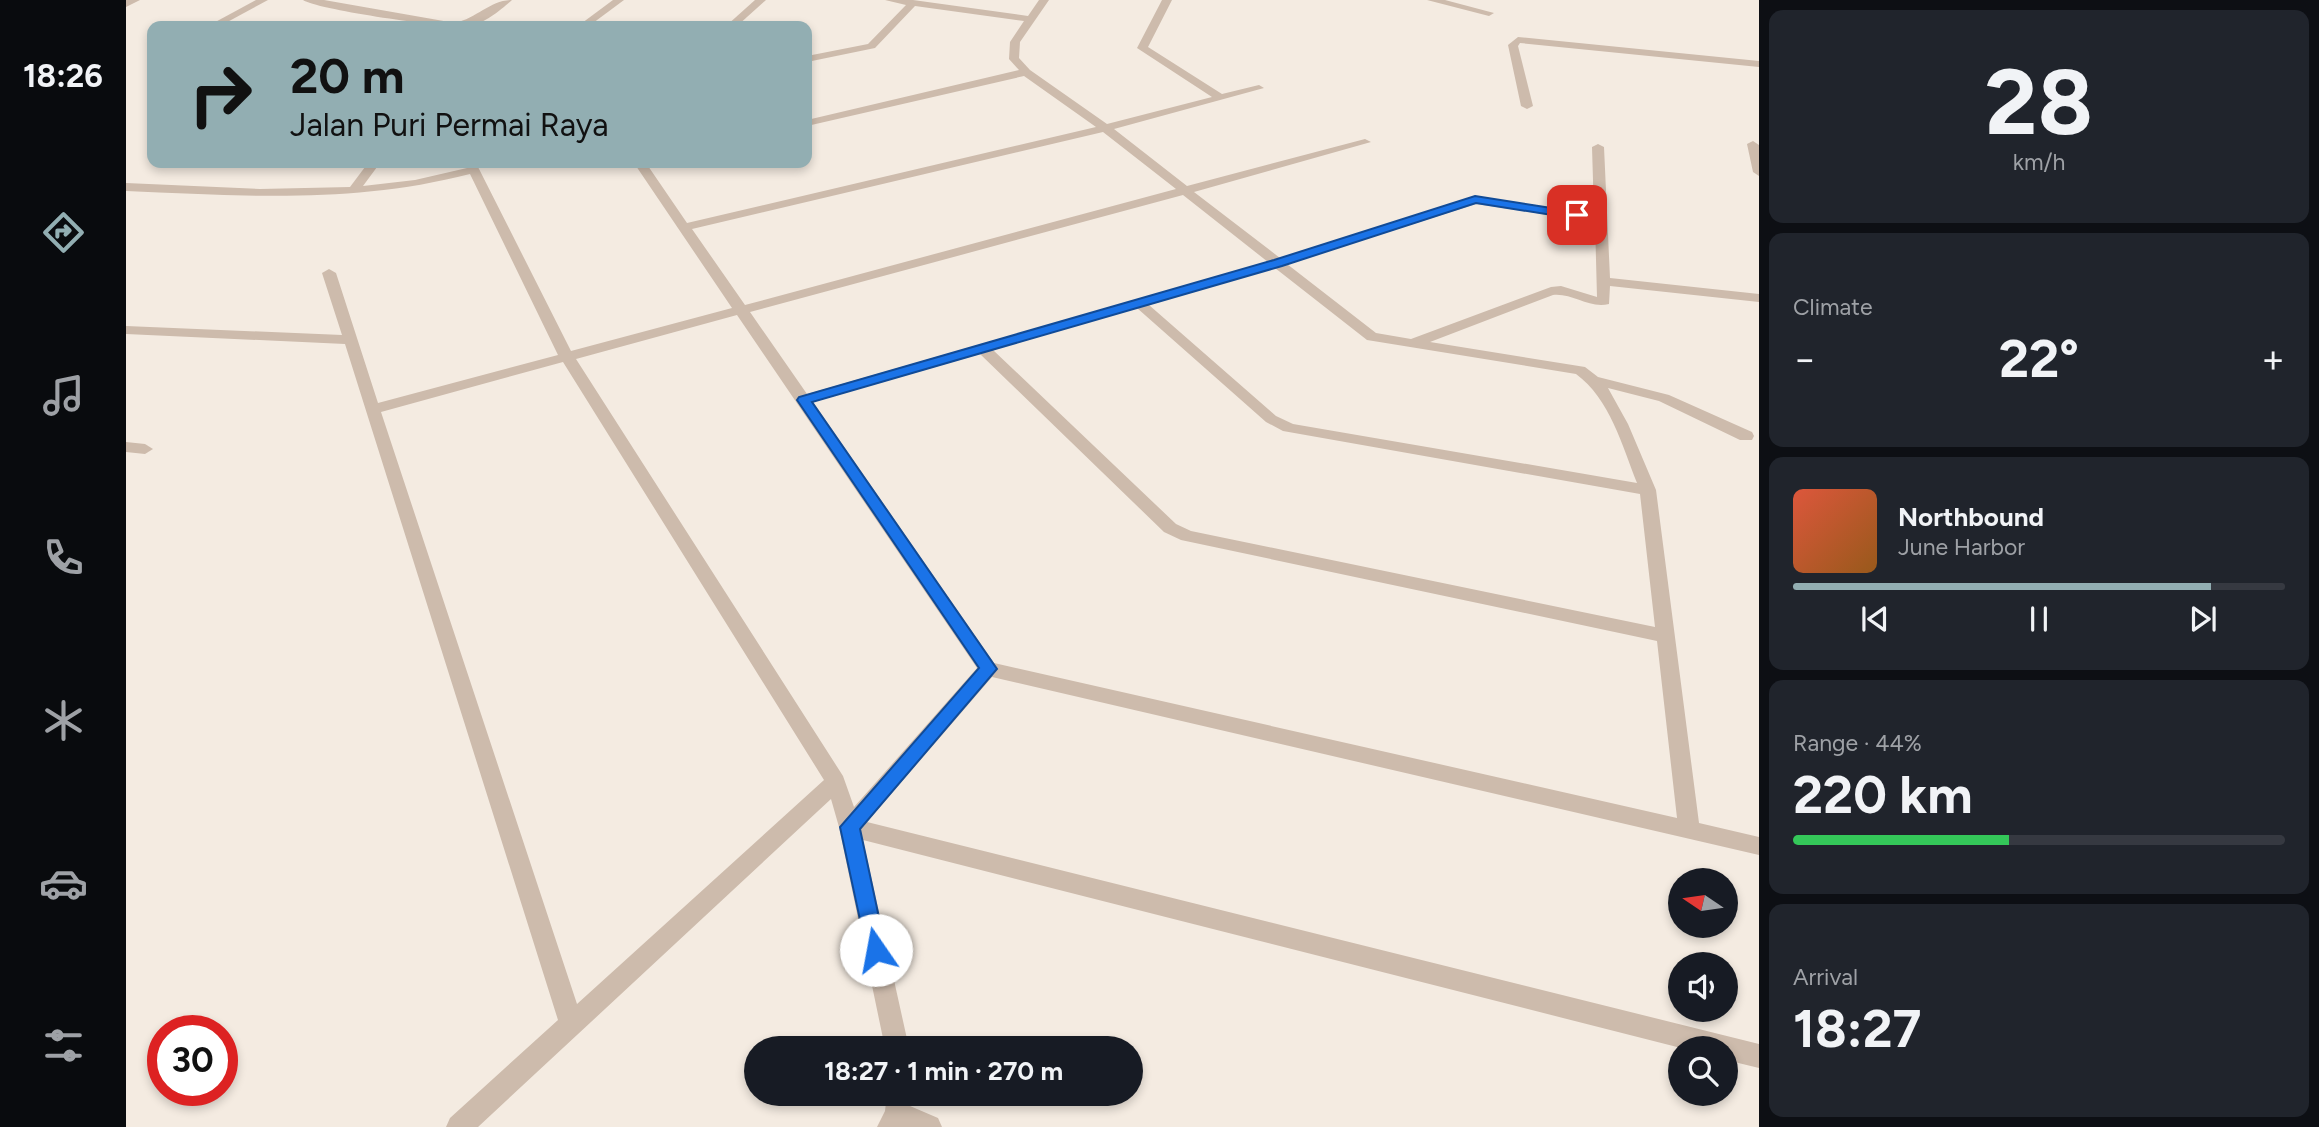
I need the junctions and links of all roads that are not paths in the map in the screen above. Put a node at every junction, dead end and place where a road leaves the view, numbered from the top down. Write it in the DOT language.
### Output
graph roads {
  1 [pos="135,0"];
  2 [pos="263,0"];
  3 [pos="307,0"];
  4 [pos="507,0"];
  5 [pos="619,0"];
  6 [pos="761,0"];
  7 [pos="890,0"];
  8 [pos="1044,0"];
  9 [pos="1167,0"];
  10 [pos="1432,0"];
  11 [pos="913,3"];
  12 [pos="126,4"];
  13 [pos="1489,13"];
  14 [pos="1030,19"];
  15 [pos="223,21"];
  16 [pos="427,21"];
  17 [pos="476,21"];
  18 [pos="590,21"];
  19 [pos="737,21"];
  20 [pos="812,58"];
  21 [pos="1759,64"];
  22 [pos="1026,72"];
  23 [pos="1259,88"];
  24 [pos="1221,98"];
  25 [pos="1527,106"];
  26 [pos="812,121"];
  27 [pos="1105,128"];
  28 [pos="1365,142"];
  29 [pos="1753,144"];
  30 [pos="1598,147"];
  31 [pos="370,168"];
  32 [pos="465,168"];
  33 [pos="473,168"];
  34 [pos="643,168"];
  35 [pos="1759,172"];
  36 [pos="126,187"];
  37 [pos="354,191"];
  38 [pos="1185,191"];
  39 [pos="1601,219"];
  40 [pos="685,228"];
  41 [pos="1278,263"];
  42 [pos="329,272"];
  43 [pos="1603,281"];
  44 [pos="1759,298"];
  45 [pos="1139,303"];
  46 [pos="742,310"];
  47 [pos="126,330"];
  48 [pos="351,340"];
  49 [pos="1412,343"];
  50 [pos="982,348"];
  51 [pos="567,357"];
  52 [pos="1596,381"];
  53 [pos="804,400"];
  54 [pos="373,409"];
  55 [pos="1746,436"];
  56 [pos="126,447"];
  57 [pos="145,449"];
  58 [pos="1648,490"];
  59 [pos="1665,636"];
  60 [pos="988,669"];
  61 [pos="836,782"];
  62 [pos="850,827"];
  63 [pos="1689,829"];
  64 [pos="1759,846"];
  65 [pos="571,1023"];
  66 [pos="894,1036"];
  67 [pos="1759,1056"];
  68 [pos="895,1111"];
  69 [pos="459,1127"];
  70 [pos="929,1127"];
  1 -- 12 [label="street"];
  2 -- 15 [label="street"];
  3 -- 16 [label="street"];
  4 -- 17 [label="street"];
  5 -- 18 [label="street"];
  6 -- 19 [label="street"];
  7 -- 11 [label="street"];
  8 -- 14 [label="street"];
  9 -- 24 [label="street"];
  10 -- 13 [label="street"];
  11 -- 14 [label="street"];
  11 -- 20 [label="street"];
  14 -- 22 [label="street"];
  21 -- 25 [label="street"];
  22 -- 26 [label="street"];
  22 -- 27 [label="street"];
  23 -- 24 [label="street"];
  24 -- 27 [label="street"];
  27 -- 38 [label="street"];
  27 -- 40 [label="street"];
  28 -- 38 [label="street"];
  29 -- 35 [label="street"];
  30 -- 39 [label="street"];
  31 -- 37 [label="street"];
  32 -- 37 [label="street"];
  33 -- 51 [label="street"];
  34 -- 40 [label="street"];
  36 -- 37 [label="street"];
  38 -- 41 [label="street"];
  38 -- 46 [label="street"];
  39 -- 41 [label="street"];
  39 -- 43 [label="street"];
  40 -- 46 [label="street"];
  41 -- 45 [label="street"];
  41 -- 49 [label="street"];
  42 -- 48 [label="street"];
  43 -- 44 [label="street"];
  43 -- 49 [label="street"];
  45 -- 50 [label="street"];
  45 -- 58 [label="street"];
  46 -- 51 [label="street"];
  46 -- 53 [label="street"];
  47 -- 48 [label="street"];
  48 -- 54 [label="street"];
  49 -- 52 [label="street"];
  50 -- 53 [label="street"];
  50 -- 59 [label="street"];
  51 -- 54 [label="street"];
  51 -- 61 [label="street"];
  52 -- 55 [label="street"];
  52 -- 58 [label="street"];
  53 -- 60 [label="street"];
  54 -- 65 [label="street"];
  56 -- 57 [label="street"];
  58 -- 59 [label="street"];
  59 -- 63 [label="street"];
  60 -- 62 [label="street"];
  60 -- 63 [label="street"];
  61 -- 62 [label="street"];
  61 -- 65 [label="street"];
  62 -- 66 [label="street"];
  62 -- 67 [label="street"];
  63 -- 64 [label="street"];
  65 -- 69 [label="street"];
  68 -- 70 [label="street"];
}
